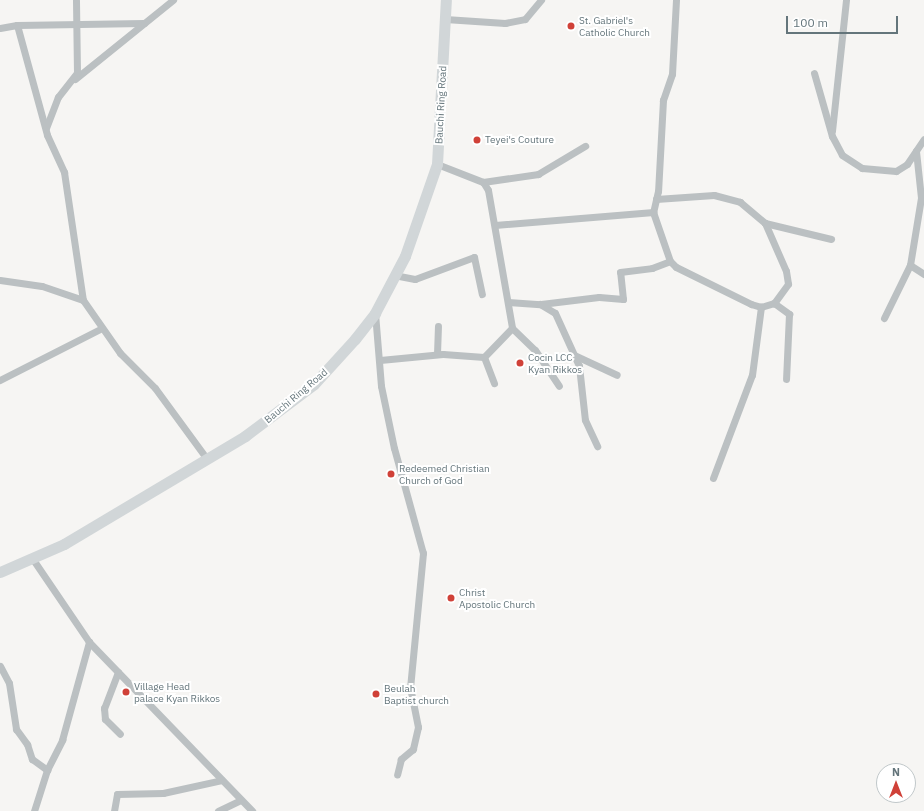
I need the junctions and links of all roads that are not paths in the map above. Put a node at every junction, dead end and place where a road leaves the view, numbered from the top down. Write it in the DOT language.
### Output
graph roads {
  1 [pos="76,0"];
  2 [pos="173,0"];
  3 [pos="446,0"];
  4 [pos="541,0"];
  5 [pos="676,0"];
  6 [pos="846,0"];
  7 [pos="445,19"];
  8 [pos="76,23"];
  9 [pos="144,23"];
  10 [pos="17,25"];
  11 [pos="0,28"];
  12 [pos="814,73"];
  13 [pos="69,83"];
  14 [pos="46,128"];
  15 [pos="832,136"];
  16 [pos="924,139"];
  17 [pos="585,146"];
  18 [pos="916,152"];
  19 [pos="437,164"];
  20 [pos="483,182"];
  21 [pos="922,198"];
  22 [pos="656,199"];
  23 [pos="652,212"];
  24 [pos="765,223"];
  25 [pos="495,225"];
  26 [pos="831,239"];
  27 [pos="670,261"];
  28 [pos="910,266"];
  29 [pos="924,274"];
  30 [pos="394,275"];
  31 [pos="0,280"];
  32 [pos="482,294"];
  33 [pos="83,300"];
  34 [pos="508,302"];
  35 [pos="774,303"];
  36 [pos="540,304"];
  37 [pos="761,307"];
  38 [pos="375,312"];
  39 [pos="884,318"];
  40 [pos="438,326"];
  41 [pos="102,328"];
  42 [pos="512,328"];
  43 [pos="437,354"];
  44 [pos="574,355"];
  45 [pos="484,357"];
  46 [pos="380,360"];
  47 [pos="617,375"];
  48 [pos="786,378"];
  49 [pos="0,380"];
  50 [pos="494,383"];
  51 [pos="558,386"];
  52 [pos="597,446"];
  53 [pos="207,459"];
  54 [pos="713,478"];
  55 [pos="32,558"];
  56 [pos="0,572"];
  57 [pos="89,642"];
  58 [pos="0,666"];
  59 [pos="118,672"];
  60 [pos="120,734"];
  61 [pos="47,770"];
  62 [pos="397,775"];
  63 [pos="222,780"];
  64 [pos="241,800"];
  65 [pos="34,811"];
  66 [pos="114,811"];
  67 [pos="218,811"];
  68 [pos="252,811"];
  1 -- 8 [label="street"];
  2 -- 9 [label="street"];
  3 -- 7 [label="main road, Bauchi Ring Road"];
  4 -- 7 [label="street"];
  5 -- 22 [label="street"];
  6 -- 15 [label="street"];
  7 -- 19 [label="main road, Bauchi Ring Road"];
  8 -- 9 [label="street"];
  8 -- 10 [label="street"];
  8 -- 13 [label="street"];
  9 -- 13 [label="street"];
  10 -- 11 [label="street"];
  10 -- 14 [label="street"];
  12 -- 15 [label="street"];
  13 -- 14 [label="street"];
  14 -- 33 [label="street"];
  15 -- 18 [label="street"];
  16 -- 18 [label="street"];
  17 -- 20 [label="street"];
  18 -- 21 [label="street"];
  19 -- 20 [label="street"];
  19 -- 30 [label="main road, Bauchi Ring Road"];
  20 -- 25 [label="street"];
  21 -- 28 [label="street"];
  22 -- 23 [label="street"];
  22 -- 24 [label="street"];
  23 -- 25 [label="street"];
  23 -- 27 [label="street"];
  24 -- 26 [label="street"];
  24 -- 35 [label="street"];
  25 -- 34 [label="street"];
  27 -- 36 [label="street"];
  27 -- 37 [label="street"];
  28 -- 29 [label="street"];
  28 -- 39 [label="street"];
  30 -- 32 [label="street"];
  30 -- 38 [label="main road, Bauchi Ring Road"];
  31 -- 33 [label="street"];
  33 -- 41 [label="street"];
  34 -- 36 [label="street"];
  34 -- 42 [label="street"];
  35 -- 37 [label="street"];
  35 -- 48 [label="street"];
  36 -- 44 [label="street"];
  37 -- 54 [label="street"];
  38 -- 46 [label="street"];
  38 -- 53 [label="main road, Bauchi Ring Road"];
  40 -- 43 [label="street"];
  41 -- 49 [label="street"];
  41 -- 53 [label="street"];
  42 -- 45 [label="street"];
  42 -- 51 [label="street"];
  43 -- 45 [label="street"];
  43 -- 46 [label="street"];
  44 -- 47 [label="street"];
  44 -- 52 [label="street"];
  45 -- 50 [label="street"];
  46 -- 62 [label="street"];
  53 -- 55 [label="main road, Bauchi Ring Road"];
  55 -- 56 [label="main road, Bauchi Ring Road"];
  55 -- 57 [label="street"];
  57 -- 59 [label="street"];
  57 -- 61 [label="street"];
  58 -- 61 [label="street"];
  59 -- 60 [label="street"];
  59 -- 63 [label="street"];
  61 -- 65 [label="street"];
  63 -- 64 [label="street"];
  63 -- 66 [label="street"];
  64 -- 67 [label="street"];
  64 -- 68 [label="street"];
}
